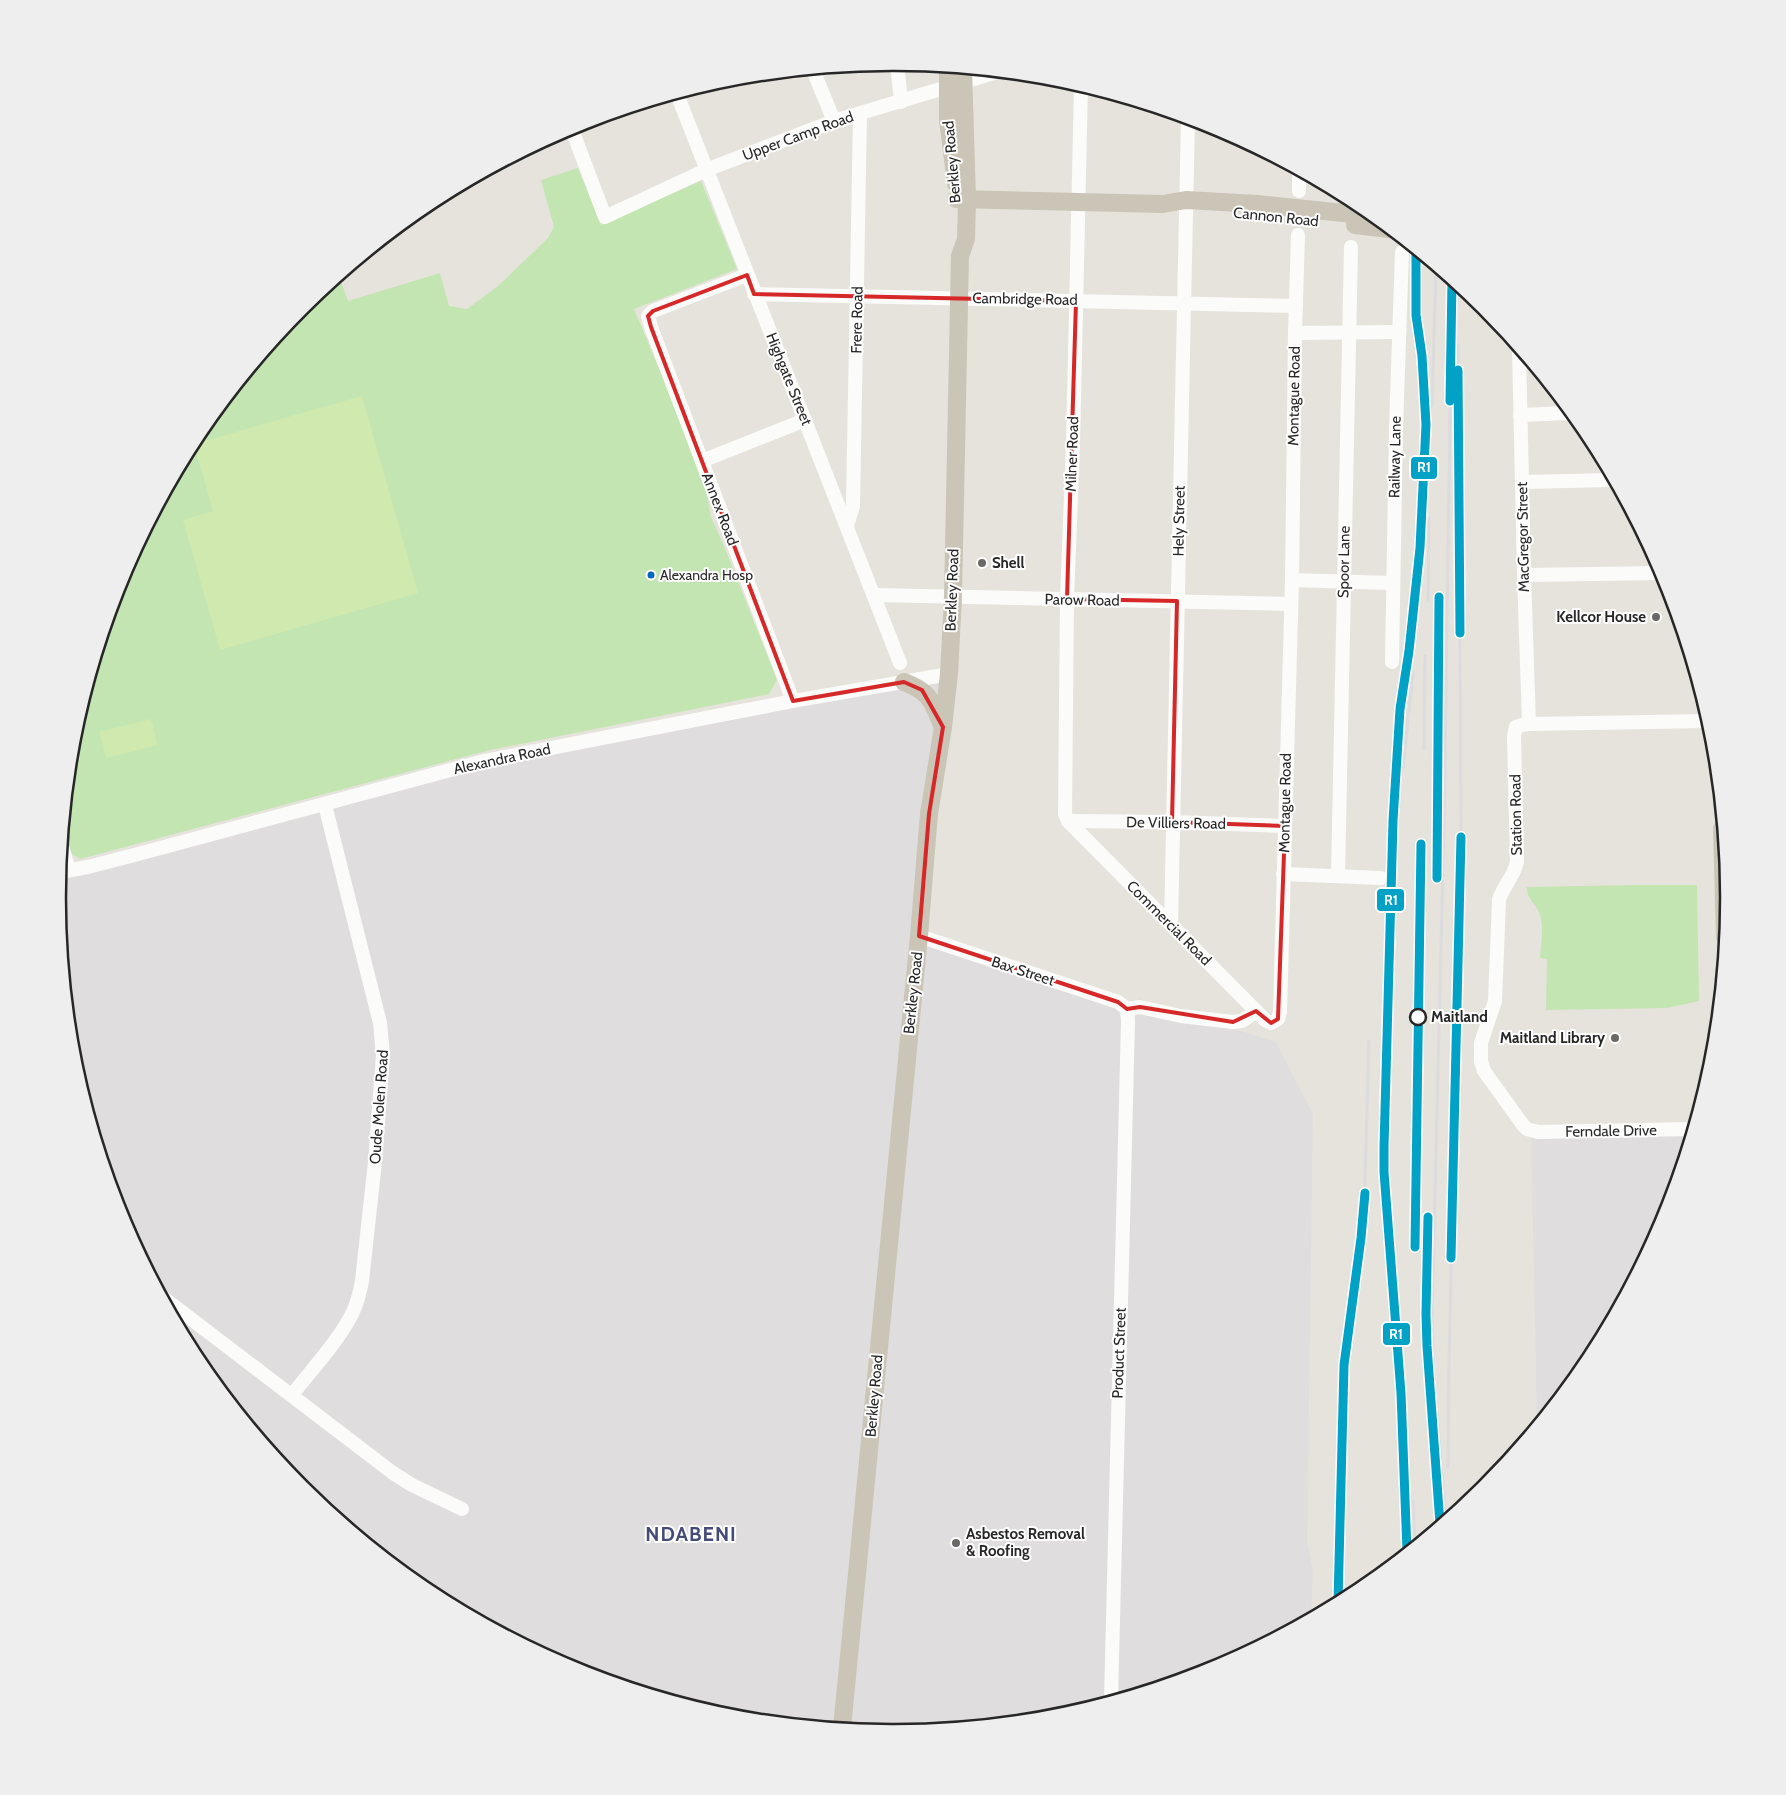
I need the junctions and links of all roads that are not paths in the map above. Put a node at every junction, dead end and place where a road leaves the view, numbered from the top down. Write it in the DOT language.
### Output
graph roads {
  1 [pos="898,71"];
  2 [pos="815,75"];
  3 [pos="978,76"];
  4 [pos="958,80"];
  5 [pos="1081,93"];
  6 [pos="678,99"];
  7 [pos="901,102"];
  8 [pos="860,114"];
  9 [pos="834,122"];
  10 [pos="1188,126"];
  11 [pos="574,135"];
  12 [pos="706,170"];
  13 [pos="1299,178"];
  14 [pos="1298,191"];
  15 [pos="962,199"];
  16 [pos="1077,202"];
  17 [pos="1185,205"];
  18 [pos="1256,210"];
  19 [pos="1359,215"];
  20 [pos="1375,227"];
  21 [pos="1298,235"];
  22 [pos="1351,247"];
  23 [pos="1402,252"];
  24 [pos="747,275"];
  25 [pos="754,294"];
  26 [pos="858,296"];
  27 [pos="960,298"];
  28 [pos="1076,301"];
  29 [pos="1183,303"];
  30 [pos="1296,306"];
  31 [pos="1398,332"];
  32 [pos="1295,333"];
  33 [pos="1349,334"];
  34 [pos="1519,357"];
  35 [pos="1563,414"];
  36 [pos="1520,415"];
  37 [pos="805,420"];
  38 [pos="702,461"];
  39 [pos="1607,480"];
  40 [pos="1522,482"];
  41 [pos="847,526"];
  42 [pos="1654,574"];
  43 [pos="1524,575"];
  44 [pos="1292,580"];
  45 [pos="1344,581"];
  46 [pos="1392,583"];
  47 [pos="874,595"];
  48 [pos="953,597"];
  49 [pos="1068,599"];
  50 [pos="1177,601"];
  51 [pos="1290,604"];
  52 [pos="1392,662"];
  53 [pos="900,664"];
  54 [pos="949,674"];
  55 [pos="904,682"];
  56 [pos="793,700"];
  57 [pos="1701,721"];
  58 [pos="1530,724"];
  59 [pos="943,727"];
  60 [pos="325,805"];
  61 [pos="1068,821"];
  62 [pos="1172,822"];
  63 [pos="1285,826"];
  64 [pos="67,871"];
  65 [pos="1284,874"];
  66 [pos="1338,876"];
  67 [pos="1381,878"];
  68 [pos="1171,924"];
  69 [pos="919,936"];
  70 [pos="1127,1008"];
  71 [pos="1256,1011"];
  72 [pos="1271,1023"];
  73 [pos="1686,1129"];
  74 [pos="1531,1131"];
  75 [pos="175,1306"];
  76 [pos="292,1396"];
  77 [pos="462,1509"];
  78 [pos="1111,1695"];
  79 [pos="843,1722"];
  1 -- 7 [label="street"];
  2 -- 9 [label="street"];
  3 -- 4 [label="street, Upper Camp Road"];
  4 -- 7 [label="street, Upper Camp Road"];
  4 -- 15 [label="main road, Berkley Road"];
  5 -- 16 [label="street, Milner Road"];
  6 -- 12 [label="street, Highgate Street"];
  7 -- 8 [label="street, Upper Camp Road"];
  8 -- 9 [label="street, Upper Camp Road"];
  8 -- 26 [label="street, Frere Road"];
  9 -- 12 [label="street, Upper Camp Road"];
  10 -- 17 [label="street, Hely Street"];
  11 -- 12 [label="street, Upper Camp Road"];
  12 -- 24 [label="street, Highgate Street"];
  13 -- 14 [label="street"];
  15 -- 16 [label="main road, Cannon Road"];
  15 -- 27 [label="main road, Berkley Road"];
  16 -- 17 [label="main road, Cannon Road"];
  16 -- 28 [label="street, Milner Road"];
  17 -- 18 [label="main road, Cannon Road"];
  17 -- 29 [label="street, Hely Street"];
  18 -- 19 [label="main road, Cannon Road"];
  18 -- 20 [label="main road, Cannon Road"];
  21 -- 30 [label="street, Montague Road"];
  22 -- 33 [label="street, Spoor Lane"];
  23 -- 31 [label="street, Railway Lane"];
  24 -- 25 [label="street, Highgate Street"];
  24 -- 38 [label="street, Annex Road"];
  25 -- 26 [label="street, Cambridge Road"];
  25 -- 37 [label="street, Highgate Street"];
  26 -- 27 [label="street, Cambridge Road"];
  26 -- 41 [label="street, Frere Road"];
  27 -- 28 [label="street, Cambridge Road"];
  27 -- 48 [label="main road, Berkley Road"];
  28 -- 29 [label="street, Cambridge Road"];
  28 -- 49 [label="street, Milner Road"];
  29 -- 30 [label="street, Cambridge Road"];
  29 -- 50 [label="street, Hely Street"];
  30 -- 32 [label="street, Montague Road"];
  31 -- 33 [label="street, Montague Road"];
  31 -- 46 [label="street, Railway Lane"];
  32 -- 33 [label="street, Montague Road"];
  32 -- 44 [label="street, Montague Road"];
  33 -- 45 [label="street, Spoor Lane"];
  34 -- 36 [label="street, MacGregor Street"];
  35 -- 36 [label="street"];
  36 -- 40 [label="street, MacGregor Street"];
  37 -- 38 [label="street"];
  37 -- 41 [label="street, Highgate Street"];
  38 -- 56 [label="street, Annex Road"];
  39 -- 40 [label="street"];
  40 -- 43 [label="street, MacGregor Street"];
  41 -- 47 [label="street, Highgate Street"];
  42 -- 43 [label="street"];
  43 -- 58 [label="street, MacGregor Street"];
  44 -- 45 [label="street"];
  44 -- 51 [label="street, Montague Road"];
  45 -- 46 [label="street"];
  45 -- 66 [label="street, Spoor Lane"];
  46 -- 52 [label="street, Railway Lane"];
  47 -- 48 [label="street, Parow Road"];
  47 -- 53 [label="street, Highgate Street"];
  48 -- 49 [label="street, Parow Road"];
  48 -- 54 [label="main road, Berkley Road"];
  49 -- 50 [label="street, Parow Road"];
  49 -- 61 [label="street, Milner Road"];
  50 -- 51 [label="street, Parow Road"];
  50 -- 62 [label="street, Hely Street"];
  51 -- 63 [label="street, Montague Road"];
  54 -- 55 [label="street, Alexandra Road"];
  54 -- 59 [label="main road, Berkley Road"];
  55 -- 56 [label="street, Alexandra Road"];
  55 -- 59 [label="main road"];
  56 -- 60 [label="street, Alexandra Road"];
  57 -- 58 [label="street"];
  58 -- 74 [label="street, Station Road"];
  59 -- 69 [label="main road, Berkley Road"];
  60 -- 64 [label="street, Alexandra Road"];
  60 -- 76 [label="street, Oude Molen Road"];
  61 -- 62 [label="street, De Villiers Road"];
  61 -- 68 [label="street, Commercial Road"];
  62 -- 63 [label="street, De Villiers Road"];
  62 -- 68 [label="street, Hely Street"];
  63 -- 65 [label="street, Montague Road"];
  65 -- 66 [label="street"];
  65 -- 72 [label="street, Montague Road"];
  66 -- 67 [label="street"];
  68 -- 71 [label="street, Commercial Road"];
  69 -- 70 [label="street, Bax Street"];
  69 -- 79 [label="main road, Berkley Road"];
  70 -- 71 [label="street"];
  70 -- 78 [label="street, Product Street"];
  71 -- 72 [label="street, Commercial Road"];
  73 -- 74 [label="street, Ferndale Drive"];
  75 -- 76 [label="street"];
  76 -- 77 [label="street"];
}
